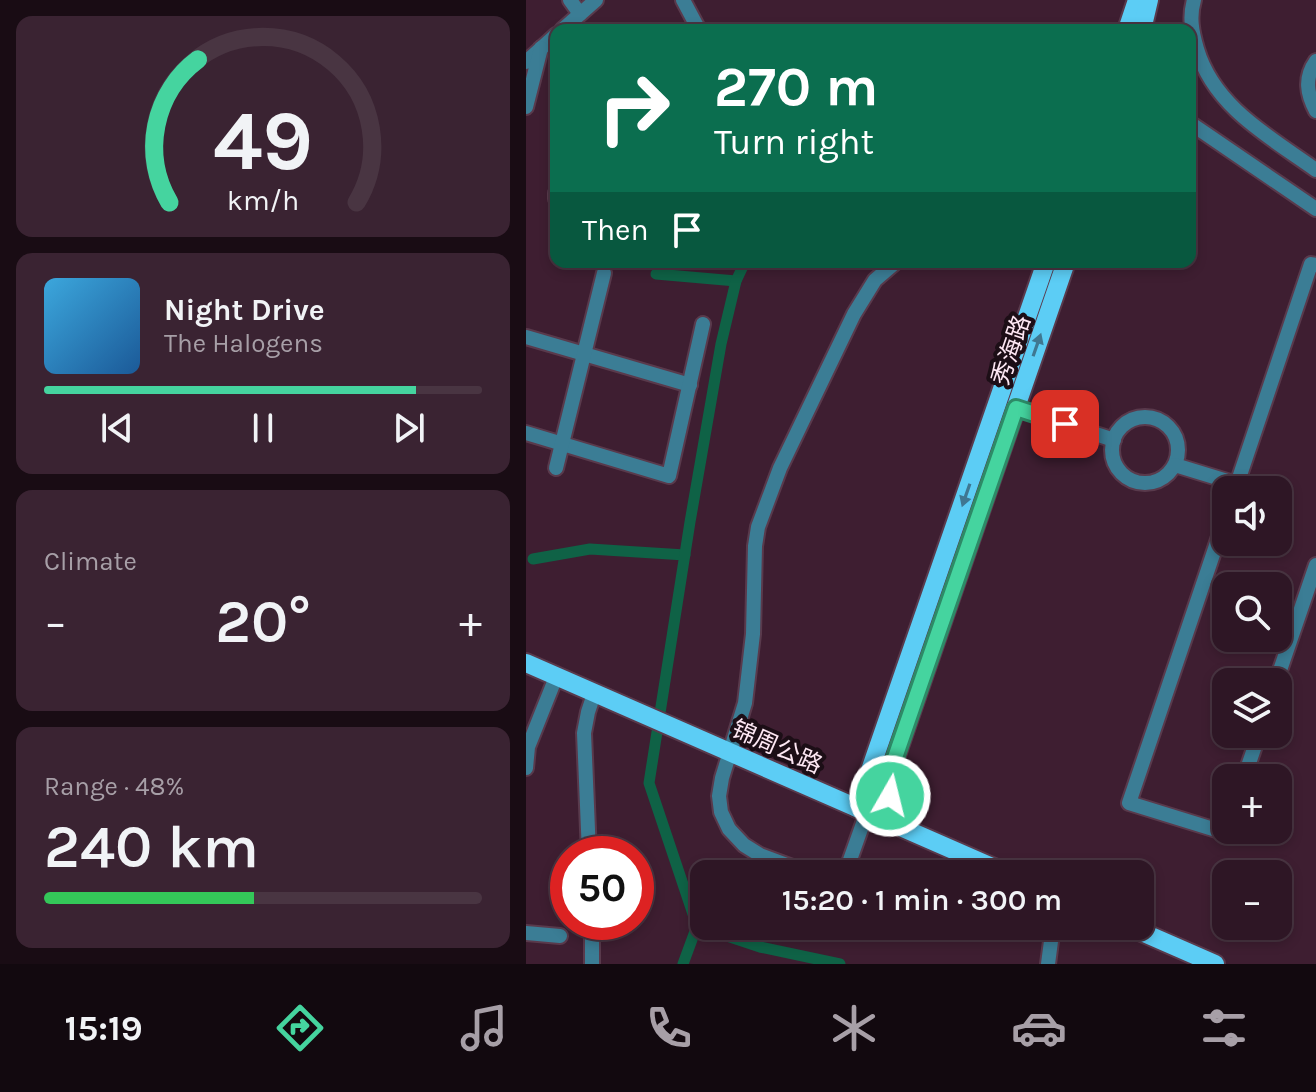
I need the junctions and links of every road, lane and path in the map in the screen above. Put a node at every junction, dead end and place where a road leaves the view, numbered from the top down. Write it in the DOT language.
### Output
graph roads {
  1 [pos="570,0"];
  2 [pos="596,0"];
  3 [pos="683,0"];
  4 [pos="1137,0"];
  5 [pos="1149,0"];
  6 [pos="1194,0"];
  7 [pos="580,14"];
  8 [pos="569,24"];
  9 [pos="695,24"];
  10 [pos="1129,24"];
  11 [pos="1143,24"];
  12 [pos="1191,24"];
  13 [pos="550,40"];
  14 [pos="1196,46"];
  15 [pos="541,48"];
  16 [pos="1316,61"];
  17 [pos="526,62"];
  18 [pos="526,107"];
  19 [pos="1316,111"];
  20 [pos="1196,127"];
  21 [pos="1316,170"];
  22 [pos="1316,209"];
  23 [pos="1316,265"];
  24 [pos="889,268"];
  25 [pos="1044,268"];
  26 [pos="1064,268"];
  27 [pos="604,273"];
  28 [pos="703,324"];
  29 [pos="526,337"];
  30 [pos="584,354"];
  31 [pos="690,385"];
  32 [pos="1016,408"];
  33 [pos="526,433"];
  34 [pos="1114,440"];
  35 [pos="562,444"];
  36 [pos="983,444"];
  37 [pos="1001,451"];
  38 [pos="1175,465"];
  39 [pos="556,468"];
  40 [pos="1240,476"];
  41 [pos="1212,478"];
  42 [pos="1212,556"];
  43 [pos="1316,565"];
  44 [pos="526,663"];
  45 [pos="1281,668"];
  46 [pos="556,677"];
  47 [pos="594,694"];
  48 [pos="729,752"];
  49 [pos="526,768"];
  50 [pos="880,774"];
  51 [pos="835,798"];
  52 [pos="866,812"];
  53 [pos="901,827"];
  54 [pos="1212,829"];
  55 [pos="588,836"];
  56 [pos="773,860"];
  57 [pos="850,860"];
  58 [pos="962,860"];
  59 [pos="526,933"];
  60 [pos="550,935"];
  61 [pos="592,940"];
  62 [pos="1051,940"];
  63 [pos="1151,940"];
  64 [pos="1180,957"];
  65 [pos="592,964"];
  66 [pos="1048,964"];
  67 [pos="1215,964"];
  1 -- 7 [label="street"];
  2 -- 7 [label="street"];
  3 -- 9 [label="street"];
  4 -- 10 [label="main road"];
  5 -- 11 [label="main road"];
  6 -- 12 [label="street"];
  7 -- 8 [label="street"];
  13 -- 15 [label="street"];
  14 -- 21 [label="street"];
  15 -- 17 [label="street"];
  15 -- 18 [label="street"];
  16 -- 19 [label="street"];
  20 -- 22 [label="street"];
  23 -- 40 [label="street"];
  24 -- 48 [label="street"];
  25 -- 36 [label="main road, 秀海路"];
  32 -- 26 [label="main road, 秀海路, one-way"];
  27 -- 30 [label="street"];
  28 -- 31 [label="street"];
  29 -- 30 [label="street"];
  30 -- 31 [label="street"];
  30 -- 35 [label="street"];
  31 -- 35 [label="street"];
  32 -- 34 [label="street"];
  32 -- 37 [label="main road, 秀海路"];
  33 -- 35 [label="street"];
  34 -- 38 [label="street"];
  34 -- 38 [label="street"];
  35 -- 39 [label="street"];
  36 -- 37 [label="street"];
  36 -- 50 [label="main road, 秀海路, one-way"];
  37 -- 50 [label="main road, 秀海路"];
  38 -- 41 [label="street"];
  42 -- 54 [label="street"];
  43 -- 45 [label="street"];
  44 -- 46 [label="main road, 锦周公路"];
  46 -- 47 [label="main road, 锦周公路"];
  46 -- 49 [label="street"];
  47 -- 48 [label="main road, 锦周公路"];
  47 -- 55 [label="street"];
  48 -- 51 [label="main road, 锦周公路"];
  48 -- 56 [label="street"];
  50 -- 51 [label="main road"];
  50 -- 52 [label="main road, 秀海路"];
  50 -- 53 [label="main road"];
  51 -- 52 [label="main road, 锦周公路"];
  52 -- 53 [label="main road, 锦周公路"];
  52 -- 57 [label="street"];
  53 -- 58 [label="main road, 锦周公路"];
  59 -- 60 [label="street"];
  61 -- 65 [label="street"];
  62 -- 66 [label="street"];
  63 -- 64 [label="main road"];
  64 -- 67 [label="main road"];
}
